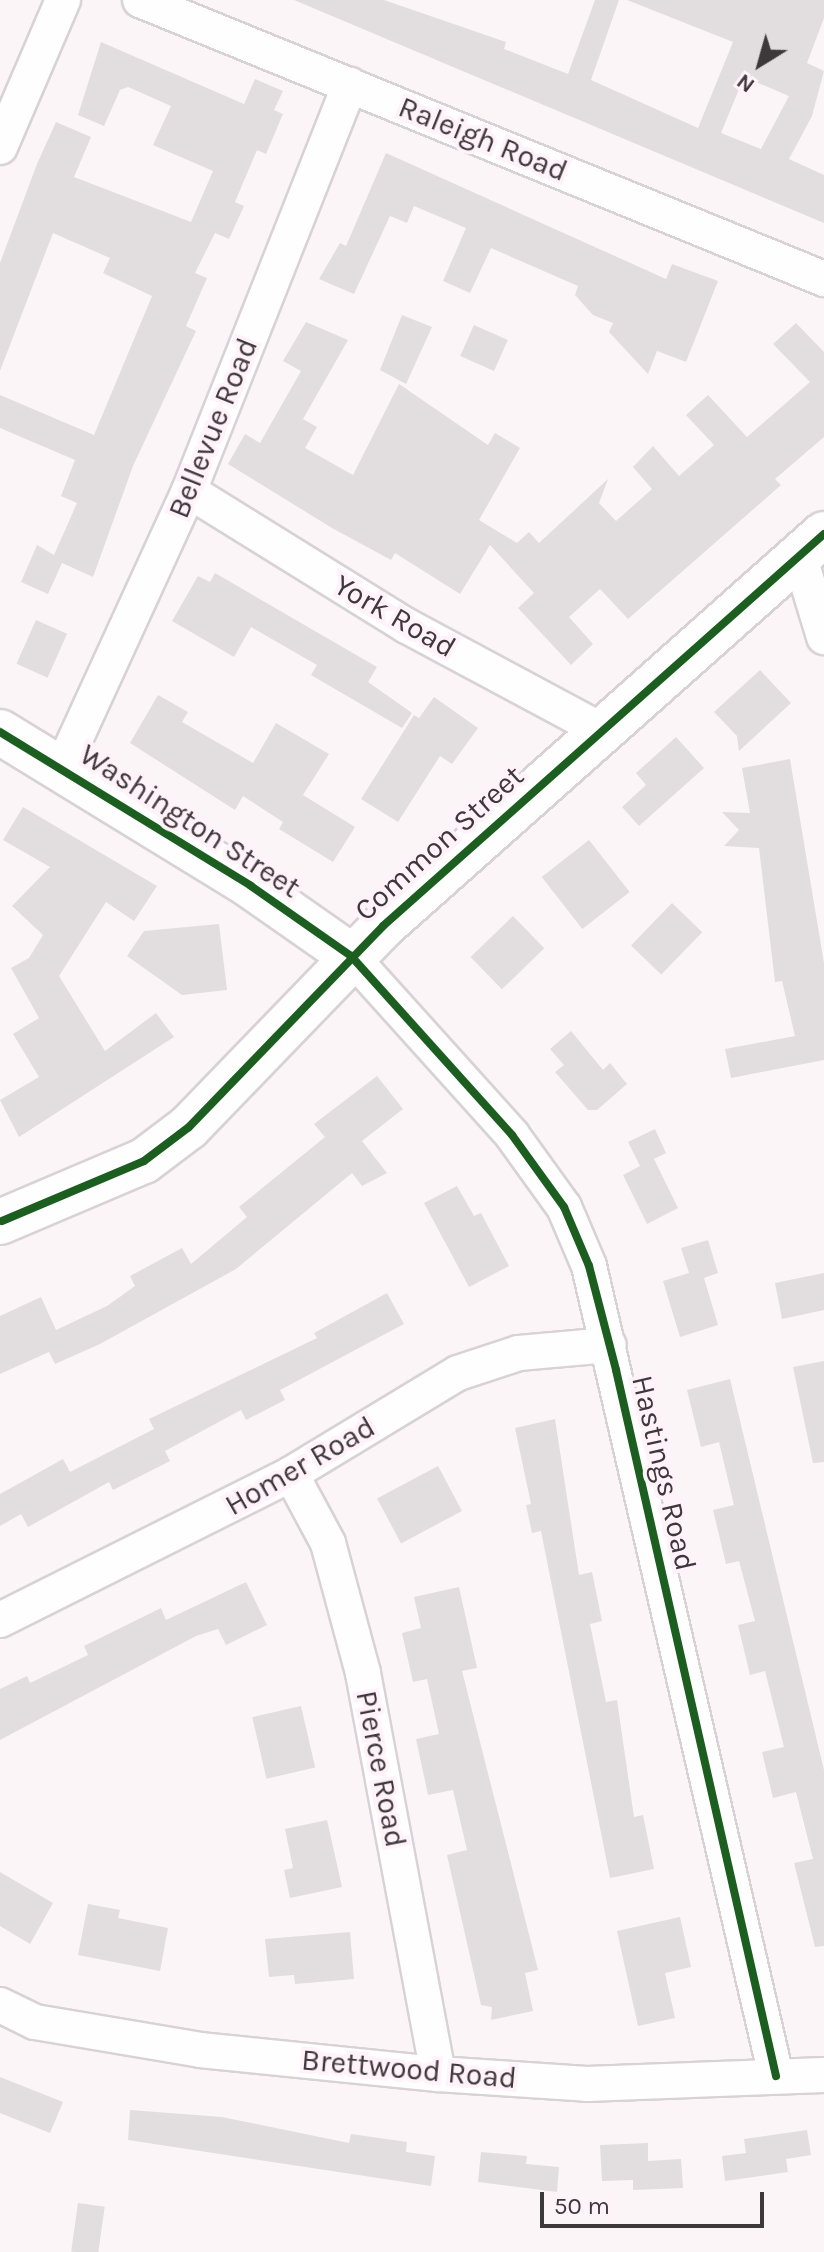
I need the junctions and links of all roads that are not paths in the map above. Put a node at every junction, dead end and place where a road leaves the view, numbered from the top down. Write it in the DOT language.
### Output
graph roads {
  1 [pos="63,0"];
  2 [pos="140,0"];
  3 [pos="350,85"];
  4 [pos="0,147"];
  5 [pos="824,279"];
  6 [pos="189,491"];
  7 [pos="812,544"];
  8 [pos="824,637"];
  9 [pos="0,732"];
  10 [pos="605,732"];
  11 [pos="63,766"];
  12 [pos="351,956"];
  13 [pos="1,1220"];
  14 [pos="609,1345"];
  15 [pos="291,1474"];
  16 [pos="0,1620"];
  17 [pos="0,2005"];
  18 [pos="438,2074"];
  19 [pos="824,2075"];
  20 [pos="776,2076"];
  1 -- 4 [label="street"];
  2 -- 3 [label="street, Raleigh Road"];
  3 -- 5 [label="street, Raleigh Road"];
  3 -- 6 [label="street, Bellevue Road"];
  6 -- 10 [label="street, York Road"];
  6 -- 11 [label="street, Bellevue Road"];
  7 -- 8 [label="street"];
  7 -- 10 [label="main road, Common Street"];
  9 -- 11 [label="main road, Washington Street"];
  10 -- 12 [label="main road, Common Street"];
  11 -- 12 [label="main road, Washington Street"];
  12 -- 13 [label="main road, Common Street"];
  12 -- 14 [label="street, Hastings Road"];
  14 -- 15 [label="street, Homer Road"];
  14 -- 20 [label="street, Hastings Road"];
  15 -- 16 [label="street, Homer Road"];
  15 -- 18 [label="street, Pierce Road"];
  17 -- 18 [label="street, Brettwood Road"];
  18 -- 20 [label="street, Brettwood Road"];
  19 -- 20 [label="street, Brettwood Road"];
}
